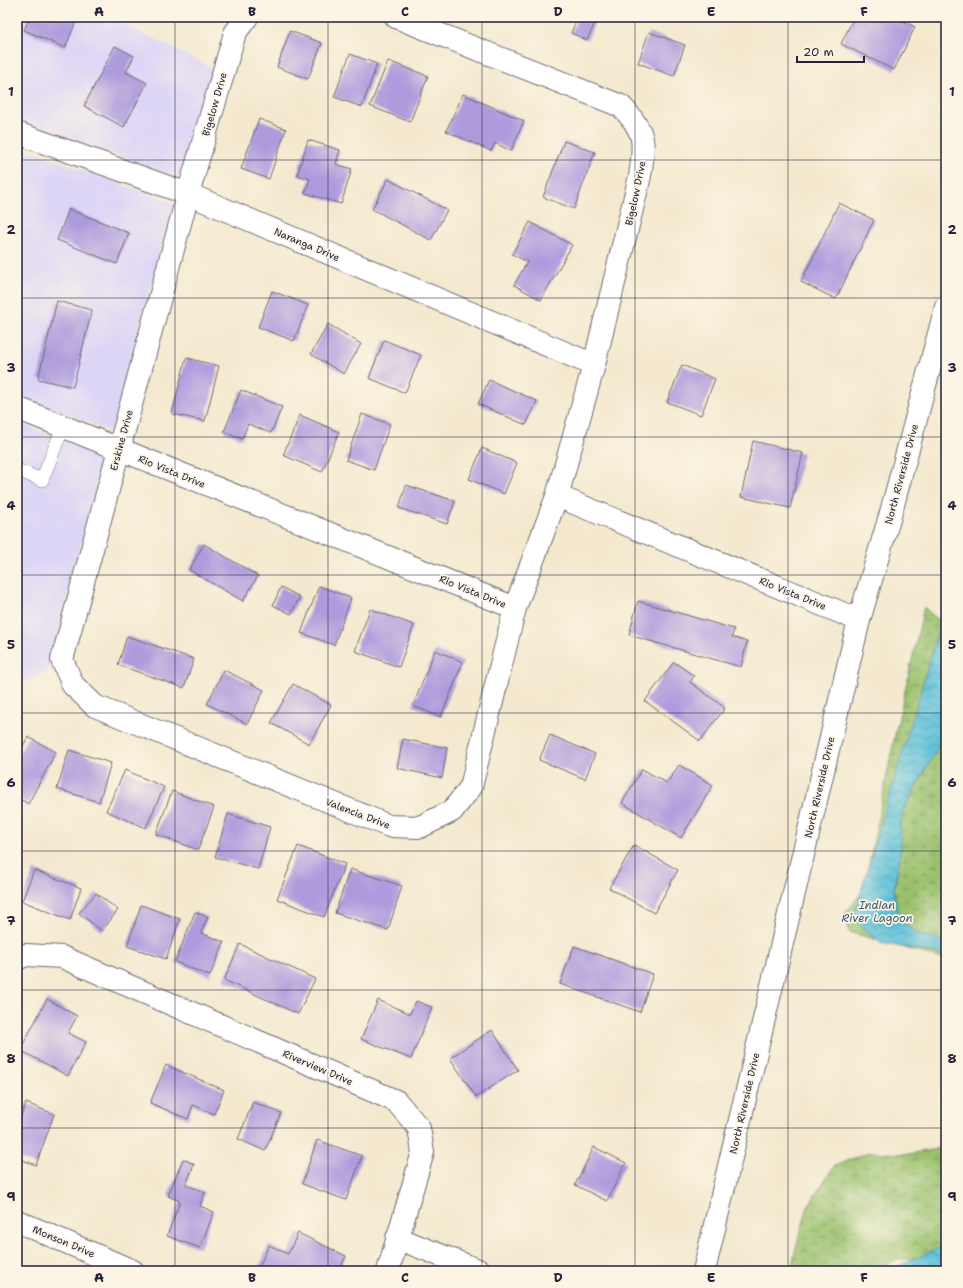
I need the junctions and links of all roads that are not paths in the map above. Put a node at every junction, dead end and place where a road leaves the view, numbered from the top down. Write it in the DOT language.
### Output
graph roads {
  1 [pos="248,17"];
  2 [pos="396,17"];
  3 [pos="17,132"];
  4 [pos="188,194"];
  5 [pos="946,307"];
  6 [pos="594,365"];
  7 [pos="17,408"];
  8 [pos="63,427"];
  9 [pos="118,450"];
  10 [pos="17,470"];
  11 [pos="557,496"];
  12 [pos="515,608"];
  13 [pos="859,620"];
  14 [pos="73,685"];
  15 [pos="17,959"];
  16 [pos="17,1221"];
  17 [pos="397,1238"];
  18 [pos="134,1271"];
  19 [pos="388,1271"];
  20 [pos="480,1271"];
  21 [pos="704,1271"];
  1 -- 4 [label="street, Bigelow Drive"];
  2 -- 6 [label="street, Bigelow Drive"];
  3 -- 4 [label="street, Naranga Drive"];
  4 -- 6 [label="street, Naranga Drive"];
  4 -- 9 [label="street, Erskine Drive"];
  5 -- 13 [label="street, North Riverside Drive"];
  6 -- 11 [label="street, Bigelow Drive"];
  7 -- 8 [label="street, Rio Vista Drive"];
  8 -- 9 [label="street, Rio Vista Drive"];
  8 -- 10 [label="lane"];
  9 -- 12 [label="street, Rio Vista Drive"];
  9 -- 14 [label="street, Erskine Drive"];
  11 -- 12 [label="street, Rio Vista Drive"];
  11 -- 13 [label="street, Rio Vista Drive"];
  12 -- 14 [label="street, Valencia Drive"];
  13 -- 21 [label="street, North Riverside Drive"];
  15 -- 17 [label="street, Riverview Drive"];
  16 -- 18 [label="street, Monson Drive"];
  17 -- 19 [label="street"];
  17 -- 20 [label="street"];
}
